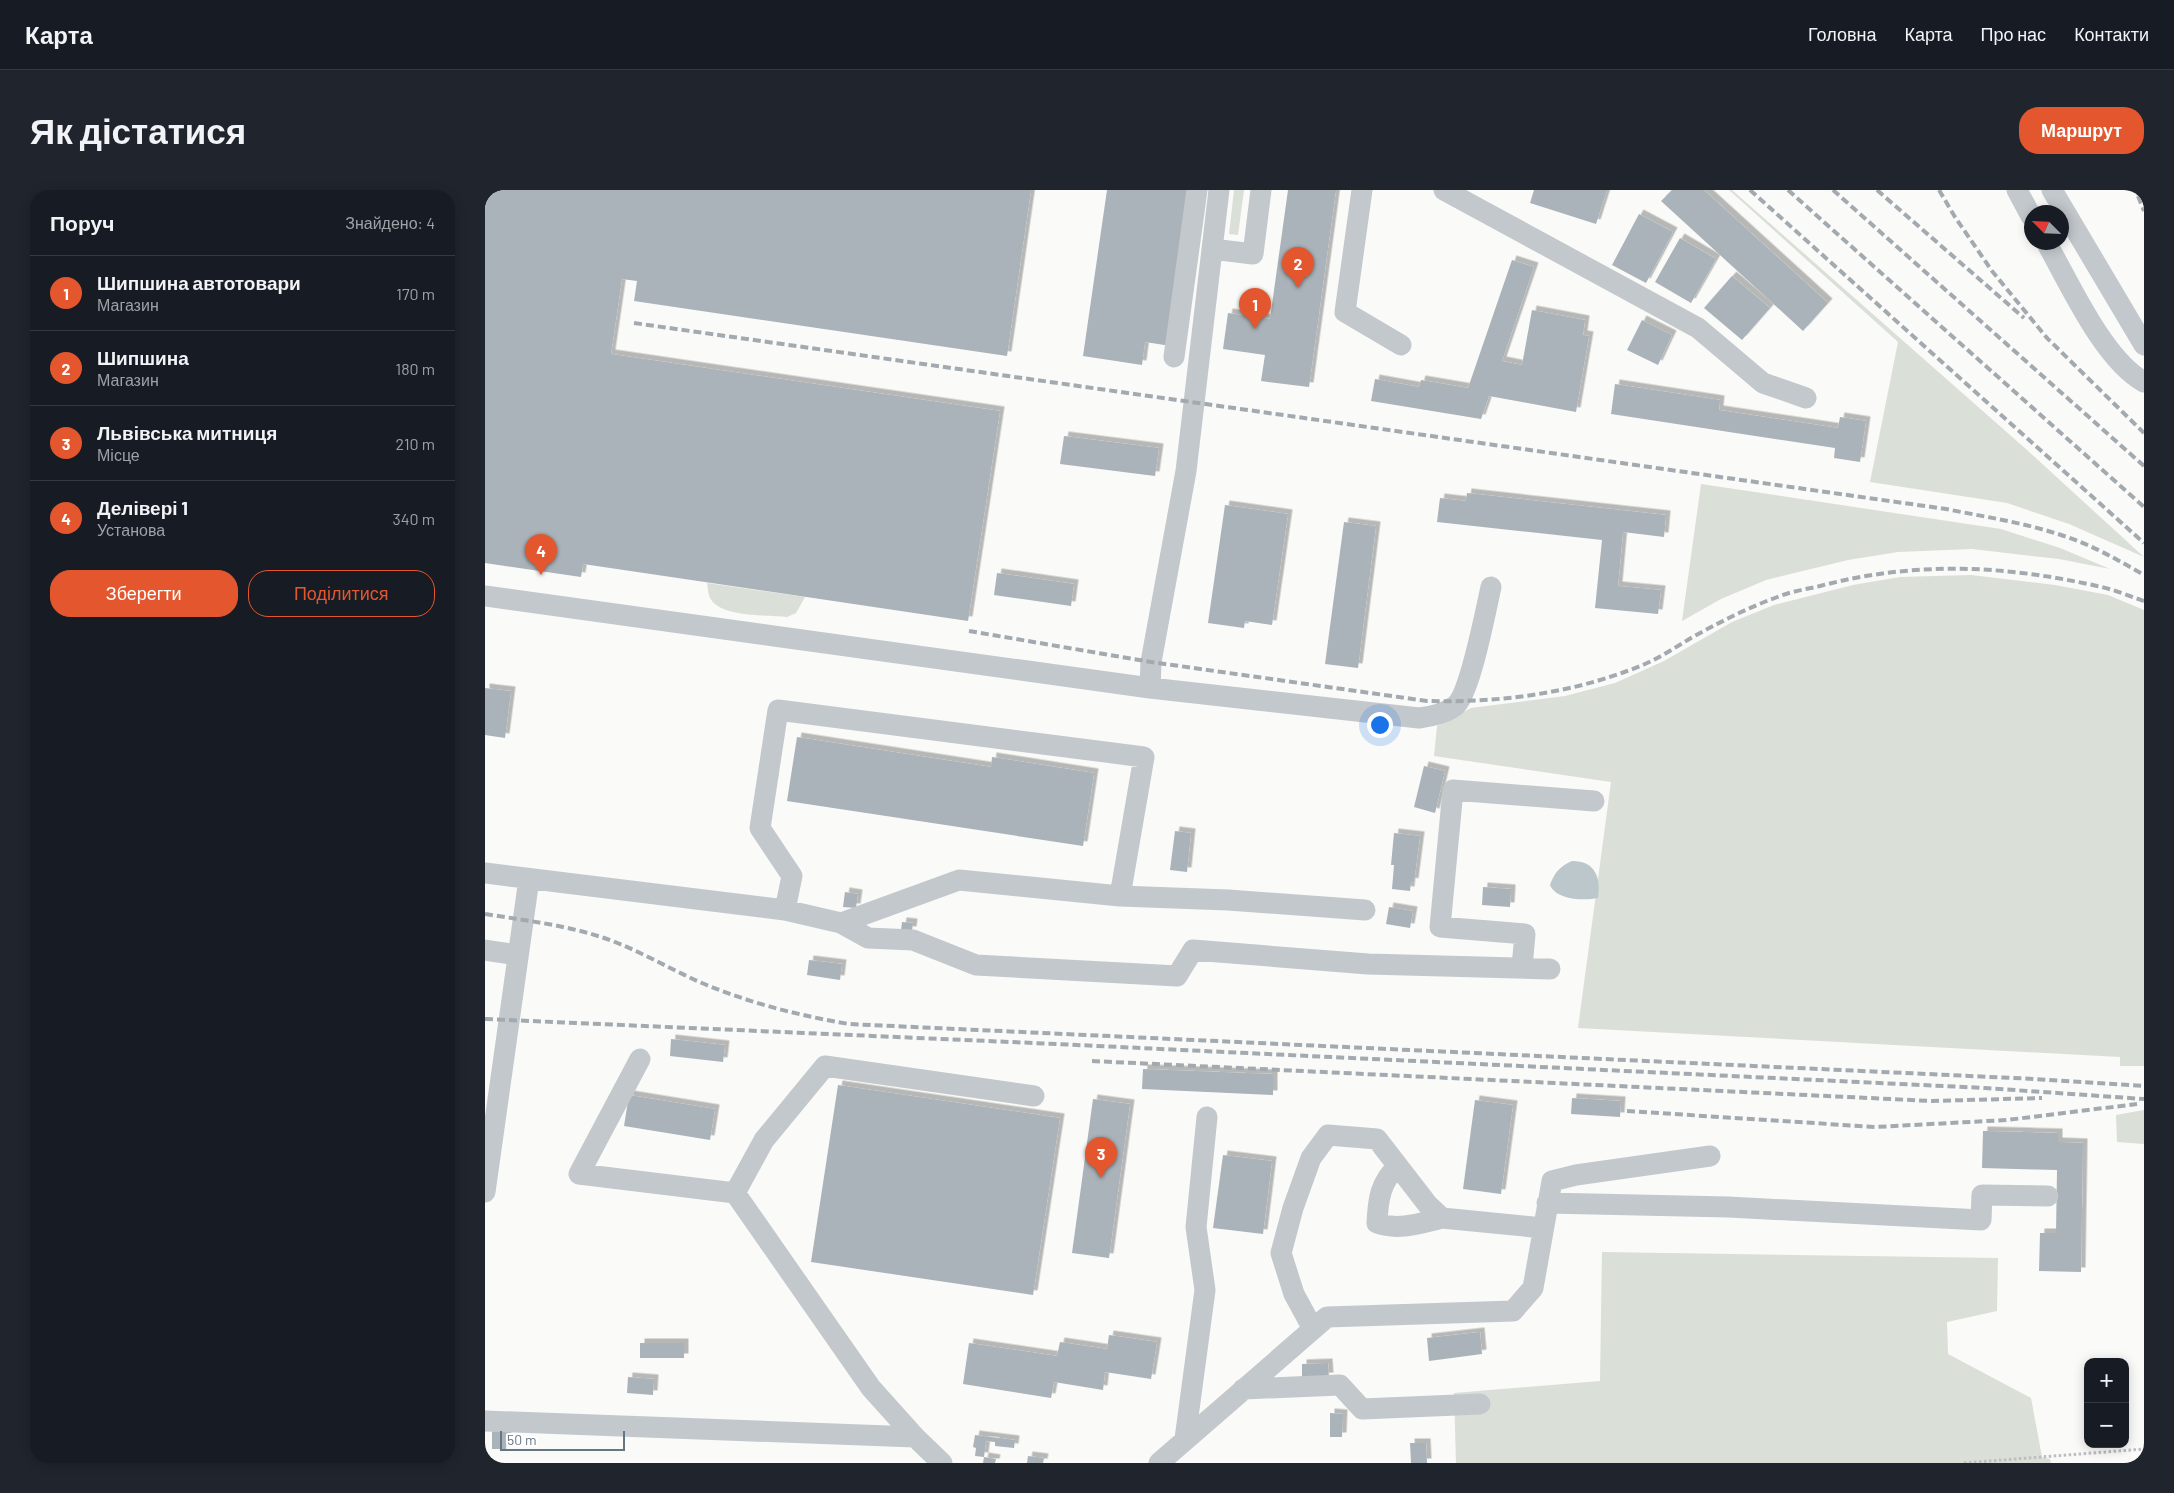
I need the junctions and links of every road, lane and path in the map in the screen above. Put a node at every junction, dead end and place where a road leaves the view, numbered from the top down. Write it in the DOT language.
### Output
graph roads {
  1 [pos="1197,190"];
  2 [pos="1219,190"];
  3 [pos="1261,190"];
  4 [pos="1362,190"];
  5 [pos="1444,190"];
  6 [pos="2017,190"];
  7 [pos="2052,190"];
  8 [pos="2025,205"];
  9 [pos="1212,249"];
  10 [pos="2051,250"];
  11 [pos="1401,344"];
  12 [pos="2144,345"];
  13 [pos="1174,357"];
  14 [pos="2144,382"];
  15 [pos="1806,398"];
  16 [pos="1491,587"];
  17 [pos="485,596"];
  18 [pos="1150,688"];
  19 [pos="1594,801"];
  20 [pos="485,873"];
  21 [pos="529,879"];
  22 [pos="1121,896"];
  23 [pos="785,910"];
  24 [pos="1365,910"];
  25 [pos="841,923"];
  26 [pos="485,950"];
  27 [pos="517,955"];
  28 [pos="1522,967"];
  29 [pos="1550,969"];
  30 [pos="640,1059"];
  31 [pos="493,1064"];
  32 [pos="1034,1096"];
  33 [pos="1207,1117"];
  34 [pos="1710,1156"];
  35 [pos="1398,1166"];
  36 [pos="485,1192"];
  37 [pos="735,1193"];
  38 [pos="2047,1196"];
  39 [pos="1547,1203"];
  40 [pos="1442,1218"];
  41 [pos="1543,1228"];
  42 [pos="1313,1329"];
  43 [pos="1243,1389"];
  44 [pos="1480,1404"];
  45 [pos="485,1421"];
  46 [pos="915,1436"];
  47 [pos="1185,1439"];
  48 [pos="2144,1449"];
  49 [pos="943,1463"];
  50 [pos="1159,1463"];
  51 [pos="1964,1463"];
  1 -- 13 [label="lane"];
  2 -- 9 [label="lane"];
  3 -- 9 [label="lane"];
  4 -- 11 [label="lane"];
  5 -- 15 [label="lane"];
  6 -- 8 [label="lane"];
  7 -- 12 [label="lane"];
  9 -- 18 [label="lane"];
  10 -- 14 [label="lane"];
  16 -- 18 [label="lane"];
  17 -- 18 [label="lane"];
  19 -- 28 [label="lane"];
  20 -- 21 [label="lane"];
  21 -- 23 [label="lane"];
  21 -- 27 [label="lane"];
  22 -- 23 [label="lane"];
  22 -- 24 [label="lane"];
  22 -- 25 [label="lane"];
  23 -- 25 [label="lane"];
  25 -- 28 [label="lane"];
  26 -- 27 [label="lane"];
  27 -- 31 [label="lane"];
  28 -- 29 [label="lane"];
  30 -- 37 [label="lane"];
  31 -- 36 [label="lane"];
  32 -- 37 [label="lane"];
  33 -- 47 [label="lane"];
  34 -- 39 [label="lane"];
  35 -- 40 [label="lane"];
  35 -- 40 [label="lane"];
  35 -- 42 [label="lane"];
  37 -- 46 [label="lane"];
  38 -- 39 [label="lane"];
  39 -- 41 [label="lane"];
  40 -- 41 [label="lane"];
  41 -- 42 [label="lane"];
  42 -- 43 [label="lane"];
  43 -- 44 [label="lane"];
  43 -- 47 [label="lane"];
  45 -- 46 [label="lane"];
  46 -- 49 [label="lane"];
  47 -- 50 [label="lane"];
  48 -- 51 [label="path"];
}
